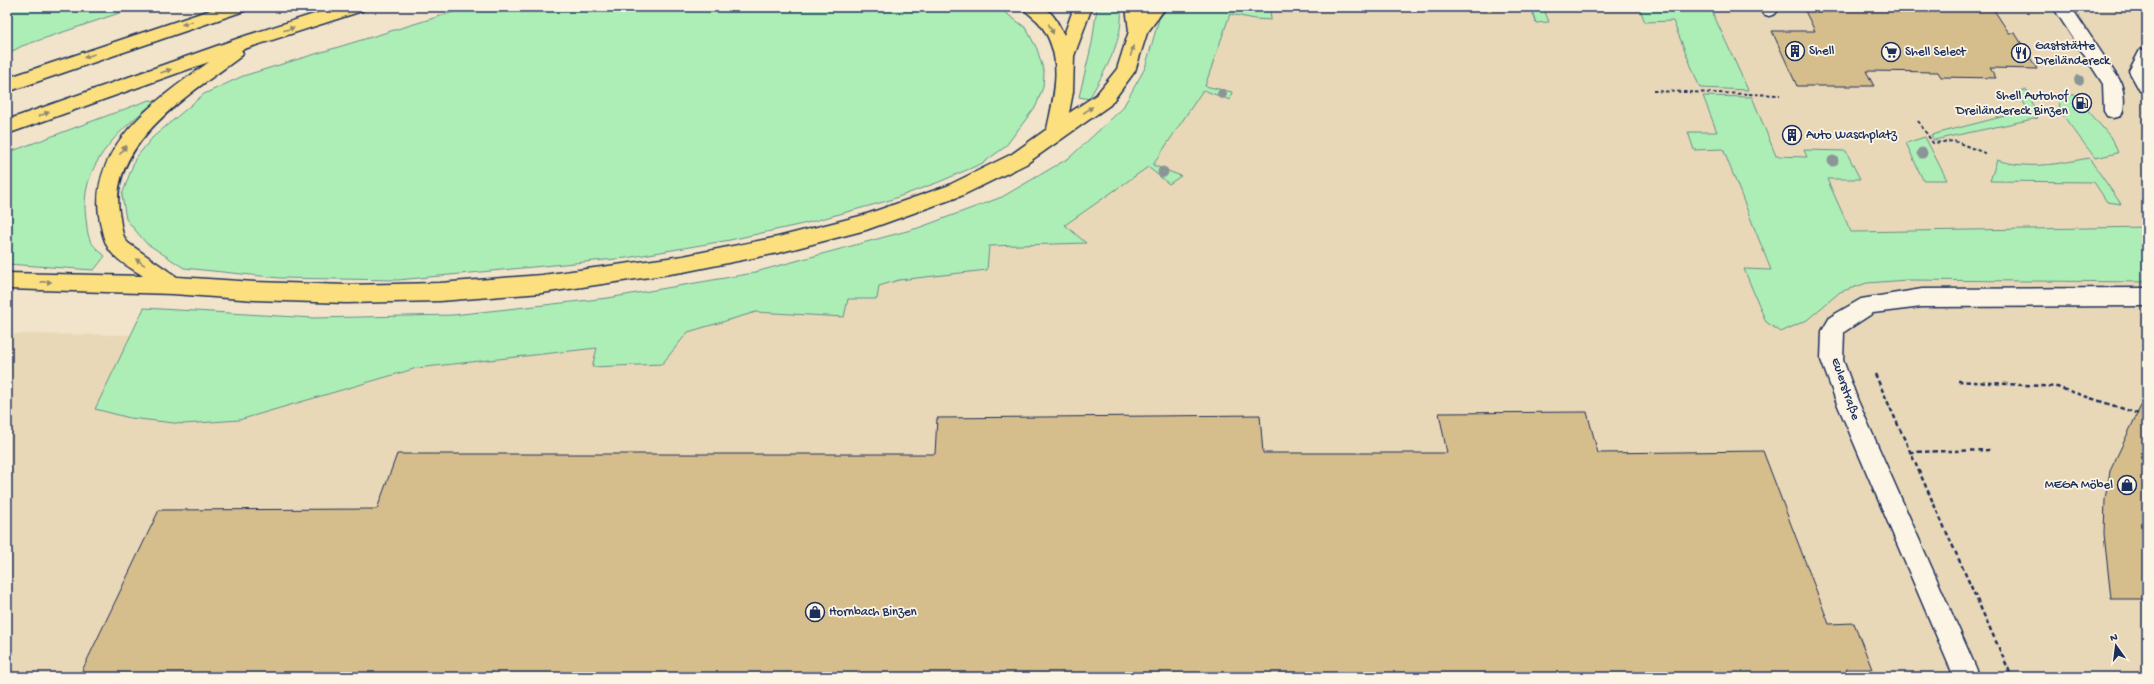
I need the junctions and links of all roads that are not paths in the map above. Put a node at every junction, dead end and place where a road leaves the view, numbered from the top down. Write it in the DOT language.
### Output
graph roads {
  1 [pos="238,7"];
  2 [pos="356,7"];
  3 [pos="1031,7"];
  4 [pos="1083,7"];
  5 [pos="1135,7"];
  6 [pos="1157,7"];
  7 [pos="2062,7"];
  8 [pos="1138,31"];
  9 [pos="251,40"];
  10 [pos="2147,55"];
  11 [pos="1065,56"];
  12 [pos="7,85"];
  13 [pos="2147,86"];
  14 [pos="2114,111"];
  15 [pos="7,127"];
  16 [pos="1056,132"];
  17 [pos="7,281"];
  18 [pos="173,284"];
  19 [pos="2147,297"];
  20 [pos="1967,677"];
  1 -- 12 [label="highway, one-way"];
  9 -- 2 [label="highway, one-way"];
  3 -- 11 [label="highway, one-way"];
  4 -- 11 [label="highway"];
  5 -- 8 [label="highway"];
  6 -- 8 [label="highway"];
  7 -- 14 [label="street"];
  16 -- 8 [label="highway, one-way"];
  15 -- 9 [label="highway, one-way"];
  18 -- 9 [label="highway, one-way"];
  10 -- 13 [label="street"];
  11 -- 16 [label="highway"];
  16 -- 18 [label="highway"];
  17 -- 18 [label="highway, one-way"];
  19 -- 20 [label="street, Eulerstraße"];
}
